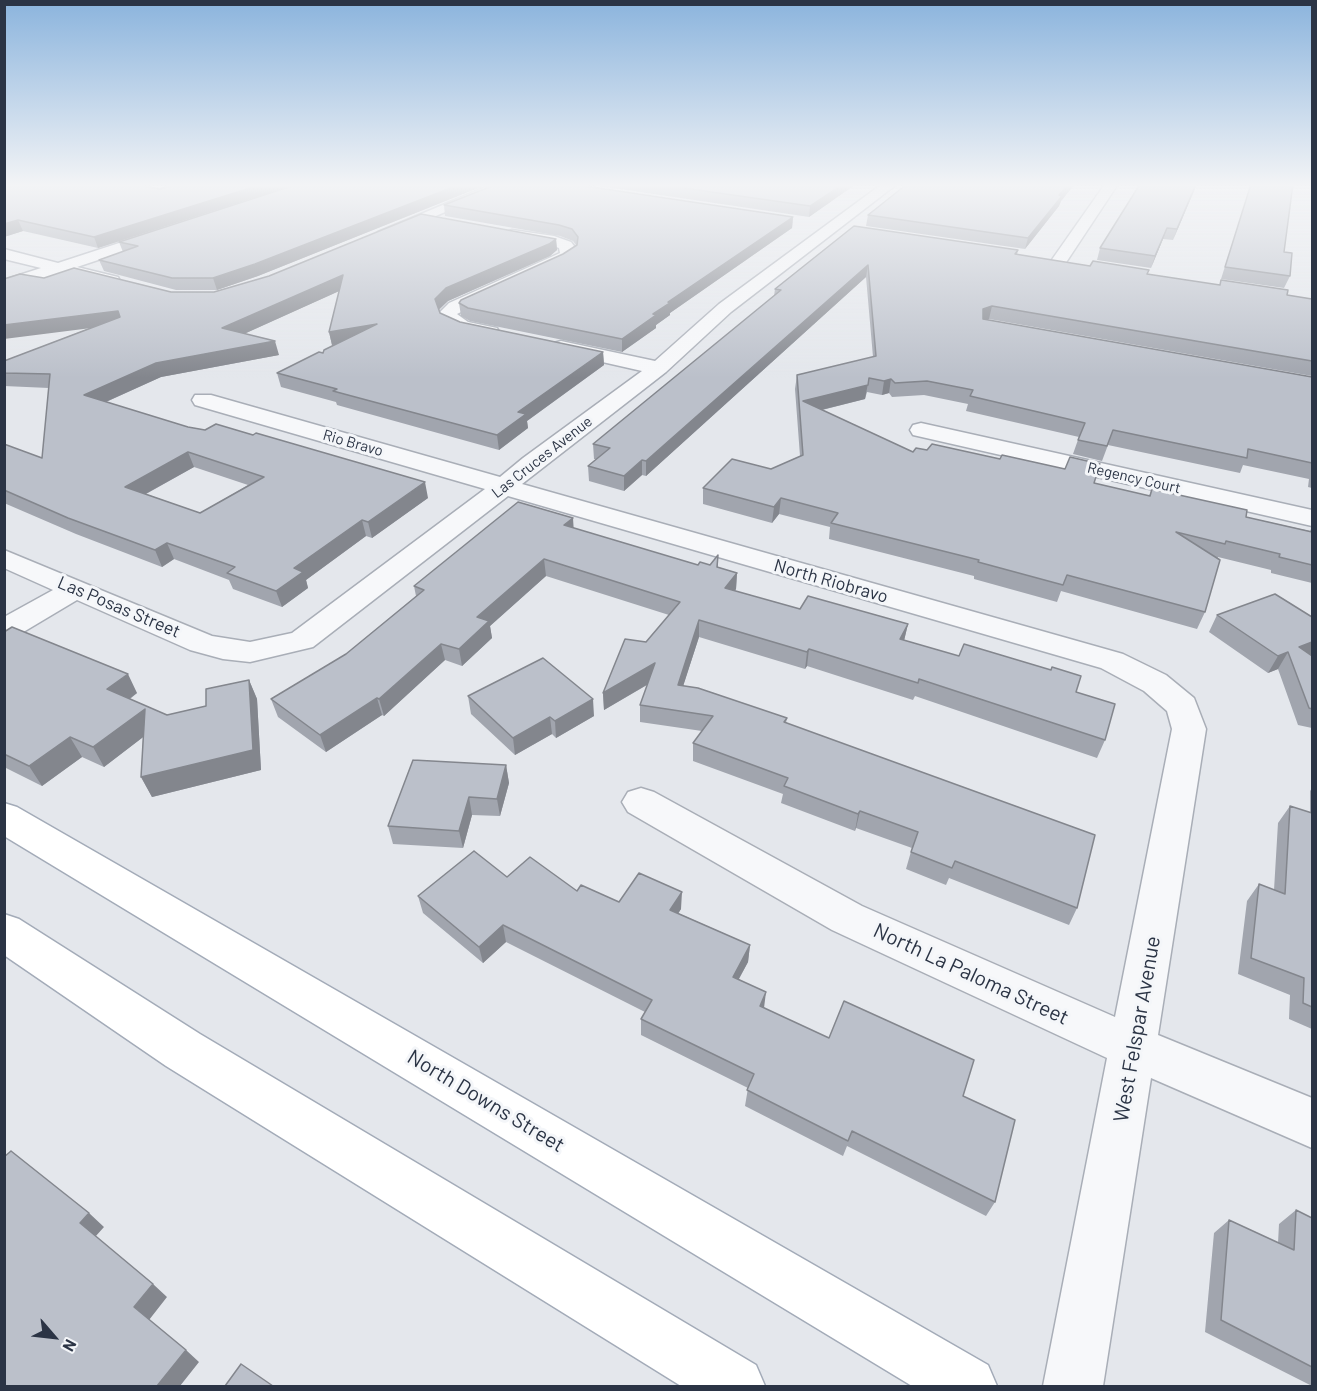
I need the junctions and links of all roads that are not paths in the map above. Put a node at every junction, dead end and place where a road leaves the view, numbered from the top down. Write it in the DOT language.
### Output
graph roads {
  1 [pos="118,249"];
  2 [pos="568,249"];
  3 [pos="814,249"];
  4 [pos="1062,249"];
  5 [pos="4,254"];
  6 [pos="1082,265"];
  7 [pos="60,268"];
  8 [pos="131,285"];
  9 [pos="4,286"];
  10 [pos="507,336"];
  11 [pos="541,343"];
  12 [pos="659,368"];
  13 [pos="203,400"];
  14 [pos="921,430"];
  15 [pos="504,486"];
  16 [pos="1312,518"];
  17 [pos="4,558"];
  18 [pos="76,588"];
  19 [pos="4,630"];
  20 [pos="236,651"];
  21 [pos="1155,683"];
  22 [pos="641,802"];
  23 [pos="4,817"];
  24 [pos="4,932"];
  25 [pos="1134,1048"];
  26 [pos="1312,1123"];
  27 [pos="735,1386"];
  28 [pos="967,1386"];
  29 [pos="1073,1386"];
  1 -- 7 [label="street"];
  2 -- 10 [label="street"];
  3 -- 12 [label="street, Las Cruces Avenue"];
  4 -- 6 [label="street"];
  5 -- 7 [label="street"];
  7 -- 8 [label="street"];
  7 -- 9 [label="street"];
  11 -- 12 [label="street"];
  12 -- 15 [label="street, Las Cruces Avenue"];
  13 -- 15 [label="street, Rio Bravo"];
  14 -- 16 [label="street, Regency Court"];
  15 -- 20 [label="street, Las Cruces Avenue"];
  15 -- 21 [label="street, North Riobravo"];
  17 -- 18 [label="street, Las Posas Street"];
  18 -- 19 [label="street"];
  18 -- 20 [label="street, Las Posas Street"];
  21 -- 25 [label="street, West Felspar Avenue"];
  22 -- 25 [label="street, North La Paloma Street"];
  23 -- 28 [label="main road, North Downs Street"];
  24 -- 27 [label="main road"];
  25 -- 26 [label="street, North La Paloma Street"];
  25 -- 29 [label="street, West Felspar Avenue"];
}
